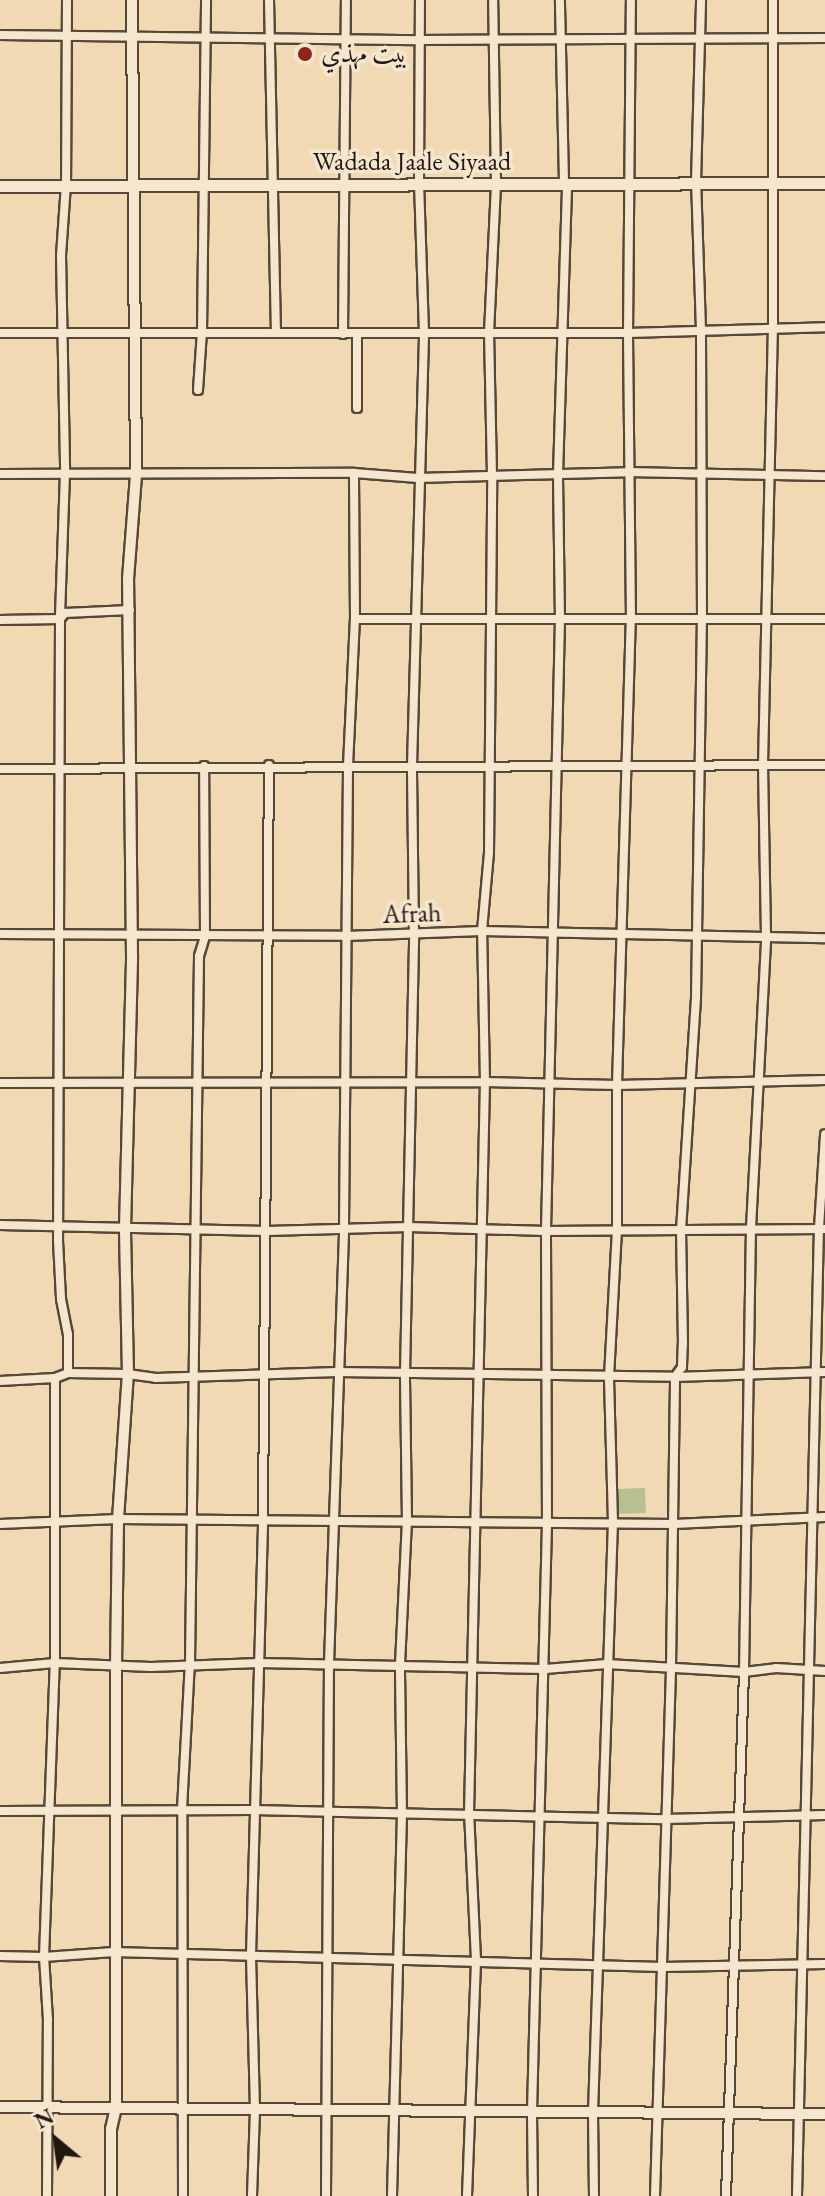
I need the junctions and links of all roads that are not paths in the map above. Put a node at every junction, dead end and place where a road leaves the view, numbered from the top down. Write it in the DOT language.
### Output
graph roads {
  1 [pos="67,0"];
  2 [pos="132,0"];
  3 [pos="206,0"];
  4 [pos="269,0"];
  5 [pos="346,0"];
  6 [pos="420,0"];
  7 [pos="493,0"];
  8 [pos="560,0"];
  9 [pos="631,0"];
  10 [pos="701,0"];
  11 [pos="773,0"];
  12 [pos="68,34"];
  13 [pos="0,35"];
  14 [pos="130,36"];
  15 [pos="205,36"];
  16 [pos="268,36"];
  17 [pos="701,36"];
  18 [pos="559,37"];
  19 [pos="631,37"];
  20 [pos="774,37"];
  21 [pos="825,38"];
  22 [pos="345,40"];
  23 [pos="420,40"];
  24 [pos="492,40"];
  25 [pos="696,182"];
  26 [pos="496,183"];
  27 [pos="629,183"];
  28 [pos="772,183"];
  29 [pos="825,183"];
  30 [pos="66,184"];
  31 [pos="346,184"];
  32 [pos="419,184"];
  33 [pos="567,184"];
  34 [pos="136,185"];
  35 [pos="273,185"];
  36 [pos="0,186"];
  37 [pos="203,186"];
  38 [pos="773,327"];
  39 [pos="825,327"];
  40 [pos="701,330"];
  41 [pos="276,331"];
  42 [pos="202,332"];
  43 [pos="0,333"];
  44 [pos="62,333"];
  45 [pos="134,333"];
  46 [pos="424,333"];
  47 [pos="489,333"];
  48 [pos="563,333"];
  49 [pos="628,333"];
  50 [pos="343,334"];
  51 [pos="357,334"];
  52 [pos="198,390"];
  53 [pos="357,408"];
  54 [pos="628,472"];
  55 [pos="65,473"];
  56 [pos="354,473"];
  57 [pos="769,473"];
  58 [pos="0,474"];
  59 [pos="136,474"];
  60 [pos="558,474"];
  61 [pos="492,475"];
  62 [pos="700,475"];
  63 [pos="825,476"];
  64 [pos="418,478"];
  65 [pos="130,610"];
  66 [pos="490,618"];
  67 [pos="60,619"];
  68 [pos="355,619"];
  69 [pos="825,619"];
  70 [pos="0,620"];
  71 [pos="560,620"];
  72 [pos="417,621"];
  73 [pos="631,621"];
  74 [pos="702,621"];
  75 [pos="766,622"];
  76 [pos="269,765"];
  77 [pos="556,765"];
  78 [pos="697,765"];
  79 [pos="763,765"];
  80 [pos="825,765"];
  81 [pos="204,766"];
  82 [pos="348,766"];
  83 [pos="412,766"];
  84 [pos="625,766"];
  85 [pos="129,767"];
  86 [pos="488,767"];
  87 [pos="60,768"];
  88 [pos="0,769"];
  89 [pos="482,931"];
  90 [pos="0,934"];
  91 [pos="60,935"];
  92 [pos="267,935"];
  93 [pos="414,935"];
  94 [pos="552,935"];
  95 [pos="622,935"];
  96 [pos="131,936"];
  97 [pos="205,936"];
  98 [pos="345,936"];
  99 [pos="696,936"];
  100 [pos="766,937"];
  101 [pos="825,938"];
  102 [pos="825,1080"];
  103 [pos="344,1082"];
  104 [pos="412,1082"];
  105 [pos="485,1082"];
  106 [pos="0,1083"];
  107 [pos="60,1083"];
  108 [pos="129,1083"];
  109 [pos="198,1083"];
  110 [pos="268,1083"];
  111 [pos="549,1084"];
  112 [pos="693,1084"];
  113 [pos="758,1084"];
  114 [pos="617,1085"];
  115 [pos="825,1134"];
  116 [pos="0,1225"];
  117 [pos="59,1226"];
  118 [pos="344,1227"];
  119 [pos="409,1227"];
  120 [pos="125,1228"];
  121 [pos="751,1228"];
  122 [pos="822,1228"];
  123 [pos="197,1229"];
  124 [pos="479,1230"];
  125 [pos="681,1230"];
  126 [pos="267,1231"];
  127 [pos="546,1231"];
  128 [pos="617,1231"];
  129 [pos="337,1372"];
  130 [pos="820,1372"];
  131 [pos="68,1373"];
  132 [pos="405,1373"];
  133 [pos="128,1374"];
  134 [pos="194,1375"];
  135 [pos="264,1375"];
  136 [pos="478,1375"];
  137 [pos="545,1375"];
  138 [pos="748,1376"];
  139 [pos="609,1377"];
  140 [pos="675,1377"];
  141 [pos="55,1378"];
  142 [pos="0,1381"];
  143 [pos="814,1517"];
  144 [pos="825,1517"];
  145 [pos="118,1519"];
  146 [pos="263,1521"];
  147 [pos="333,1521"];
  148 [pos="477,1521"];
  149 [pos="745,1521"];
  150 [pos="191,1522"];
  151 [pos="407,1522"];
  152 [pos="613,1522"];
  153 [pos="54,1523"];
  154 [pos="0,1524"];
  155 [pos="547,1524"];
  156 [pos="674,1524"];
  157 [pos="55,1663"];
  158 [pos="190,1663"];
  159 [pos="259,1663"];
  160 [pos="329,1663"];
  161 [pos="400,1664"];
  162 [pos="607,1664"];
  163 [pos="471,1665"];
  164 [pos="116,1666"];
  165 [pos="0,1668"];
  166 [pos="671,1668"];
  167 [pos="545,1669"];
  168 [pos="810,1670"];
  169 [pos="825,1671"];
  170 [pos="744,1672"];
  171 [pos="115,1809"];
  172 [pos="182,1809"];
  173 [pos="253,1810"];
  174 [pos="0,1811"];
  175 [pos="331,1811"];
  176 [pos="52,1812"];
  177 [pos="805,1813"];
  178 [pos="469,1814"];
  179 [pos="402,1815"];
  180 [pos="604,1815"];
  181 [pos="825,1815"];
  182 [pos="739,1816"];
  183 [pos="539,1818"];
  184 [pos="665,1819"];
  185 [pos="114,1952"];
  186 [pos="185,1954"];
  187 [pos="251,1955"];
  188 [pos="0,1956"];
  189 [pos="44,1957"];
  190 [pos="328,1960"];
  191 [pos="398,1960"];
  192 [pos="476,1960"];
  193 [pos="599,1963"];
  194 [pos="535,1964"];
  195 [pos="825,1964"];
  196 [pos="803,1965"];
  197 [pos="663,1967"];
  198 [pos="732,1968"];
  199 [pos="0,2107"];
  200 [pos="46,2107"];
  201 [pos="116,2108"];
  202 [pos="183,2109"];
  203 [pos="255,2109"];
  204 [pos="329,2110"];
  205 [pos="393,2110"];
  206 [pos="471,2111"];
  207 [pos="532,2112"];
  208 [pos="593,2112"];
  209 [pos="655,2113"];
  210 [pos="729,2113"];
  211 [pos="798,2114"];
  212 [pos="825,2114"];
  213 [pos="47,2196"];
  214 [pos="111,2196"];
  215 [pos="183,2196"];
  216 [pos="252,2196"];
  217 [pos="326,2196"];
  218 [pos="392,2196"];
  219 [pos="467,2196"];
  220 [pos="533,2196"];
  221 [pos="594,2196"];
  222 [pos="655,2196"];
  223 [pos="726,2196"];
  224 [pos="797,2196"];
  1 -- 12 [label="street"];
  2 -- 14 [label="street"];
  3 -- 15 [label="street"];
  4 -- 16 [label="street"];
  5 -- 22 [label="street"];
  6 -- 23 [label="street"];
  7 -- 24 [label="street"];
  8 -- 18 [label="street"];
  9 -- 19 [label="street"];
  10 -- 17 [label="street"];
  11 -- 20 [label="street"];
  12 -- 13 [label="street"];
  12 -- 14 [label="street"];
  12 -- 30 [label="street"];
  14 -- 15 [label="street"];
  14 -- 34 [label="street"];
  15 -- 16 [label="street"];
  15 -- 37 [label="street"];
  16 -- 22 [label="street"];
  16 -- 35 [label="street"];
  17 -- 19 [label="street"];
  17 -- 20 [label="street"];
  17 -- 25 [label="street"];
  18 -- 19 [label="street"];
  18 -- 24 [label="street"];
  18 -- 33 [label="street"];
  19 -- 27 [label="street"];
  20 -- 21 [label="street"];
  20 -- 28 [label="street"];
  22 -- 23 [label="street"];
  22 -- 31 [label="street"];
  23 -- 24 [label="street"];
  23 -- 32 [label="street"];
  24 -- 26 [label="street"];
  25 -- 27 [label="main road, Wadada Jaale Siyaad"];
  25 -- 28 [label="main road, Wadada Jaale Siyaad"];
  25 -- 40 [label="street"];
  26 -- 32 [label="main road, Wadada Jaale Siyaad"];
  26 -- 33 [label="main road, Wadada Jaale Siyaad"];
  26 -- 47 [label="street"];
  27 -- 33 [label="main road, Wadada Jaale Siyaad"];
  27 -- 49 [label="street"];
  28 -- 29 [label="main road, Wadada Jaale Siyaad"];
  28 -- 38 [label="street"];
  30 -- 34 [label="main road, Wadada Jaale Siyaad"];
  30 -- 36 [label="main road, Wadada Jaale Siyaad"];
  30 -- 44 [label="street"];
  31 -- 32 [label="main road, Wadada Jaale Siyaad"];
  31 -- 35 [label="main road, Wadada Jaale Siyaad"];
  31 -- 50 [label="street"];
  32 -- 46 [label="street"];
  33 -- 48 [label="street"];
  34 -- 37 [label="main road, Wadada Jaale Siyaad"];
  34 -- 45 [label="street"];
  35 -- 37 [label="main road, Wadada Jaale Siyaad"];
  35 -- 41 [label="street"];
  37 -- 42 [label="street"];
  38 -- 39 [label="street"];
  38 -- 40 [label="street"];
  38 -- 57 [label="street"];
  40 -- 49 [label="street"];
  40 -- 62 [label="street"];
  41 -- 42 [label="street"];
  41 -- 50 [label="street"];
  42 -- 45 [label="street"];
  42 -- 52 [label="street"];
  43 -- 44 [label="street"];
  44 -- 45 [label="street"];
  44 -- 55 [label="street"];
  45 -- 59 [label="street"];
  46 -- 47 [label="street"];
  46 -- 51 [label="street"];
  46 -- 64 [label="street"];
  47 -- 48 [label="street"];
  47 -- 61 [label="street"];
  48 -- 49 [label="street"];
  48 -- 60 [label="street"];
  49 -- 54 [label="street"];
  50 -- 51 [label="street"];
  51 -- 53 [label="street"];
  54 -- 60 [label="street"];
  54 -- 62 [label="street"];
  54 -- 73 [label="street"];
  55 -- 58 [label="street"];
  55 -- 59 [label="street"];
  55 -- 67 [label="street"];
  56 -- 59 [label="street"];
  56 -- 64 [label="street"];
  56 -- 68 [label="street"];
  57 -- 62 [label="street"];
  57 -- 63 [label="street"];
  57 -- 75 [label="street"];
  59 -- 65 [label="street"];
  60 -- 61 [label="street"];
  60 -- 71 [label="street"];
  61 -- 64 [label="street"];
  61 -- 66 [label="street"];
  62 -- 74 [label="street"];
  64 -- 72 [label="street"];
  65 -- 67 [label="street"];
  65 -- 85 [label="street"];
  66 -- 71 [label="street"];
  66 -- 72 [label="street"];
  66 -- 86 [label="street"];
  67 -- 70 [label="street"];
  67 -- 87 [label="street"];
  68 -- 72 [label="street"];
  68 -- 82 [label="street"];
  69 -- 75 [label="street"];
  71 -- 73 [label="street"];
  71 -- 77 [label="street"];
  72 -- 83 [label="street"];
  73 -- 74 [label="street"];
  73 -- 84 [label="street"];
  74 -- 75 [label="street"];
  74 -- 78 [label="street"];
  75 -- 79 [label="street"];
  76 -- 81 [label="street"];
  76 -- 82 [label="street"];
  76 -- 92 [label="street"];
  77 -- 84 [label="street"];
  77 -- 86 [label="street"];
  77 -- 94 [label="street"];
  78 -- 79 [label="street"];
  78 -- 84 [label="street"];
  78 -- 99 [label="street"];
  79 -- 80 [label="street"];
  79 -- 100 [label="street"];
  81 -- 85 [label="street"];
  81 -- 97 [label="street"];
  82 -- 83 [label="street"];
  82 -- 98 [label="street"];
  83 -- 86 [label="street"];
  83 -- 93 [label="street"];
  84 -- 95 [label="street"];
  85 -- 87 [label="street"];
  85 -- 96 [label="street"];
  86 -- 89 [label="street"];
  87 -- 88 [label="street"];
  87 -- 91 [label="street"];
  89 -- 93 [label="street, Afrah"];
  89 -- 94 [label="street, Afrah"];
  89 -- 105 [label="street"];
  90 -- 91 [label="street, Afrah"];
  91 -- 96 [label="street, Afrah"];
  91 -- 107 [label="street"];
  92 -- 97 [label="street, Afrah"];
  92 -- 98 [label="street, Afrah"];
  92 -- 110 [label="street"];
  93 -- 98 [label="street, Afrah"];
  93 -- 104 [label="street"];
  94 -- 95 [label="street, Afrah"];
  94 -- 111 [label="street"];
  95 -- 99 [label="street, Afrah"];
  95 -- 114 [label="street"];
  96 -- 97 [label="street, Afrah"];
  96 -- 108 [label="street"];
  97 -- 109 [label="street"];
  98 -- 103 [label="street"];
  99 -- 100 [label="street, Afrah"];
  99 -- 112 [label="street"];
  100 -- 101 [label="street, Afrah"];
  100 -- 113 [label="street"];
  102 -- 113 [label="street"];
  103 -- 104 [label="street"];
  103 -- 110 [label="street"];
  103 -- 118 [label="street"];
  104 -- 105 [label="street"];
  104 -- 119 [label="street"];
  105 -- 111 [label="street"];
  105 -- 124 [label="street"];
  106 -- 107 [label="street"];
  107 -- 108 [label="street"];
  107 -- 117 [label="street"];
  108 -- 109 [label="street"];
  108 -- 120 [label="street"];
  109 -- 110 [label="street"];
  109 -- 123 [label="street"];
  110 -- 126 [label="street"];
  111 -- 114 [label="street"];
  111 -- 127 [label="street"];
  112 -- 113 [label="street"];
  112 -- 114 [label="street"];
  112 -- 125 [label="street"];
  113 -- 121 [label="street"];
  114 -- 128 [label="street"];
  115 -- 122 [label="street"];
  116 -- 117 [label="street"];
  117 -- 120 [label="street"];
  117 -- 131 [label="street"];
  118 -- 119 [label="street"];
  118 -- 126 [label="street"];
  118 -- 129 [label="street"];
  119 -- 124 [label="street"];
  119 -- 132 [label="street"];
  120 -- 123 [label="street"];
  120 -- 133 [label="street"];
  121 -- 122 [label="street"];
  121 -- 125 [label="street"];
  121 -- 138 [label="street"];
  122 -- 130 [label="street"];
  123 -- 126 [label="street"];
  123 -- 134 [label="street"];
  124 -- 127 [label="street"];
  124 -- 136 [label="street"];
  125 -- 128 [label="street"];
  125 -- 140 [label="street"];
  126 -- 135 [label="street"];
  127 -- 128 [label="street"];
  127 -- 137 [label="street"];
  128 -- 139 [label="street"];
  129 -- 132 [label="street"];
  129 -- 135 [label="street"];
  129 -- 147 [label="street"];
  130 -- 138 [label="street"];
  130 -- 143 [label="street"];
  131 -- 133 [label="street"];
  131 -- 141 [label="street"];
  132 -- 136 [label="street"];
  132 -- 151 [label="street"];
  133 -- 134 [label="street"];
  133 -- 145 [label="street"];
  134 -- 135 [label="street"];
  134 -- 150 [label="street"];
  135 -- 146 [label="street"];
  136 -- 137 [label="street"];
  136 -- 148 [label="street"];
  137 -- 139 [label="street"];
  137 -- 155 [label="street"];
  138 -- 140 [label="street"];
  138 -- 149 [label="street"];
  139 -- 140 [label="street"];
  139 -- 152 [label="street"];
  140 -- 156 [label="street"];
  141 -- 142 [label="street"];
  141 -- 153 [label="street"];
  143 -- 144 [label="street"];
  143 -- 149 [label="street"];
  143 -- 168 [label="street"];
  145 -- 150 [label="street"];
  145 -- 153 [label="street"];
  145 -- 164 [label="street"];
  146 -- 147 [label="street"];
  146 -- 150 [label="street"];
  146 -- 159 [label="street"];
  147 -- 151 [label="street"];
  147 -- 160 [label="street"];
  148 -- 151 [label="street"];
  148 -- 155 [label="street"];
  148 -- 163 [label="street"];
  149 -- 156 [label="street"];
  149 -- 170 [label="street"];
  150 -- 158 [label="street"];
  151 -- 161 [label="street"];
  152 -- 155 [label="street"];
  152 -- 156 [label="street"];
  152 -- 162 [label="street"];
  153 -- 154 [label="street"];
  153 -- 157 [label="street"];
  155 -- 167 [label="street"];
  156 -- 166 [label="street"];
  157 -- 164 [label="street"];
  157 -- 165 [label="street"];
  157 -- 176 [label="street"];
  158 -- 159 [label="street"];
  158 -- 164 [label="street"];
  158 -- 172 [label="street"];
  159 -- 160 [label="street"];
  159 -- 173 [label="street"];
  160 -- 161 [label="street"];
  160 -- 175 [label="street"];
  161 -- 163 [label="street"];
  161 -- 179 [label="street"];
  162 -- 166 [label="street"];
  162 -- 167 [label="street"];
  162 -- 180 [label="street"];
  163 -- 167 [label="street"];
  163 -- 178 [label="street"];
  164 -- 171 [label="street"];
  166 -- 170 [label="street"];
  166 -- 184 [label="street"];
  167 -- 183 [label="street"];
  168 -- 169 [label="street"];
  168 -- 170 [label="street"];
  168 -- 177 [label="street"];
  170 -- 182 [label="street"];
  171 -- 172 [label="street"];
  171 -- 176 [label="street"];
  171 -- 185 [label="street"];
  172 -- 173 [label="street"];
  172 -- 186 [label="street"];
  173 -- 175 [label="street"];
  173 -- 187 [label="street"];
  174 -- 176 [label="street"];
  175 -- 179 [label="street"];
  175 -- 190 [label="street"];
  176 -- 189 [label="street"];
  177 -- 181 [label="street"];
  177 -- 182 [label="street"];
  177 -- 196 [label="street"];
  178 -- 179 [label="street"];
  178 -- 183 [label="street"];
  178 -- 192 [label="street"];
  179 -- 191 [label="street"];
  180 -- 183 [label="street"];
  180 -- 184 [label="street"];
  180 -- 193 [label="street"];
  182 -- 184 [label="street"];
  182 -- 198 [label="street"];
  183 -- 194 [label="street"];
  184 -- 197 [label="street"];
  185 -- 186 [label="street"];
  185 -- 189 [label="street"];
  185 -- 201 [label="street"];
  186 -- 187 [label="street"];
  186 -- 202 [label="street"];
  187 -- 190 [label="street"];
  187 -- 203 [label="street"];
  188 -- 189 [label="street"];
  189 -- 200 [label="street"];
  190 -- 191 [label="street"];
  190 -- 204 [label="street"];
  191 -- 192 [label="street"];
  191 -- 205 [label="street"];
  192 -- 194 [label="street"];
  192 -- 206 [label="street"];
  193 -- 194 [label="street"];
  193 -- 197 [label="street"];
  193 -- 208 [label="street"];
  194 -- 207 [label="street"];
  195 -- 196 [label="street"];
  196 -- 198 [label="street"];
  196 -- 211 [label="street"];
  197 -- 198 [label="street"];
  197 -- 209 [label="street"];
  198 -- 210 [label="street"];
  199 -- 200 [label="street"];
  200 -- 201 [label="street"];
  200 -- 213 [label="street"];
  201 -- 202 [label="street"];
  201 -- 214 [label="street"];
  202 -- 203 [label="street"];
  202 -- 215 [label="street"];
  203 -- 204 [label="street"];
  203 -- 216 [label="street"];
  204 -- 205 [label="street"];
  204 -- 217 [label="street"];
  205 -- 206 [label="street"];
  205 -- 218 [label="street"];
  206 -- 207 [label="street"];
  206 -- 219 [label="street"];
  207 -- 208 [label="street"];
  207 -- 220 [label="street"];
  208 -- 209 [label="street"];
  208 -- 221 [label="street"];
  209 -- 210 [label="street"];
  209 -- 222 [label="street"];
  210 -- 211 [label="street"];
  210 -- 223 [label="street"];
  211 -- 212 [label="street"];
  211 -- 224 [label="street"];
}
